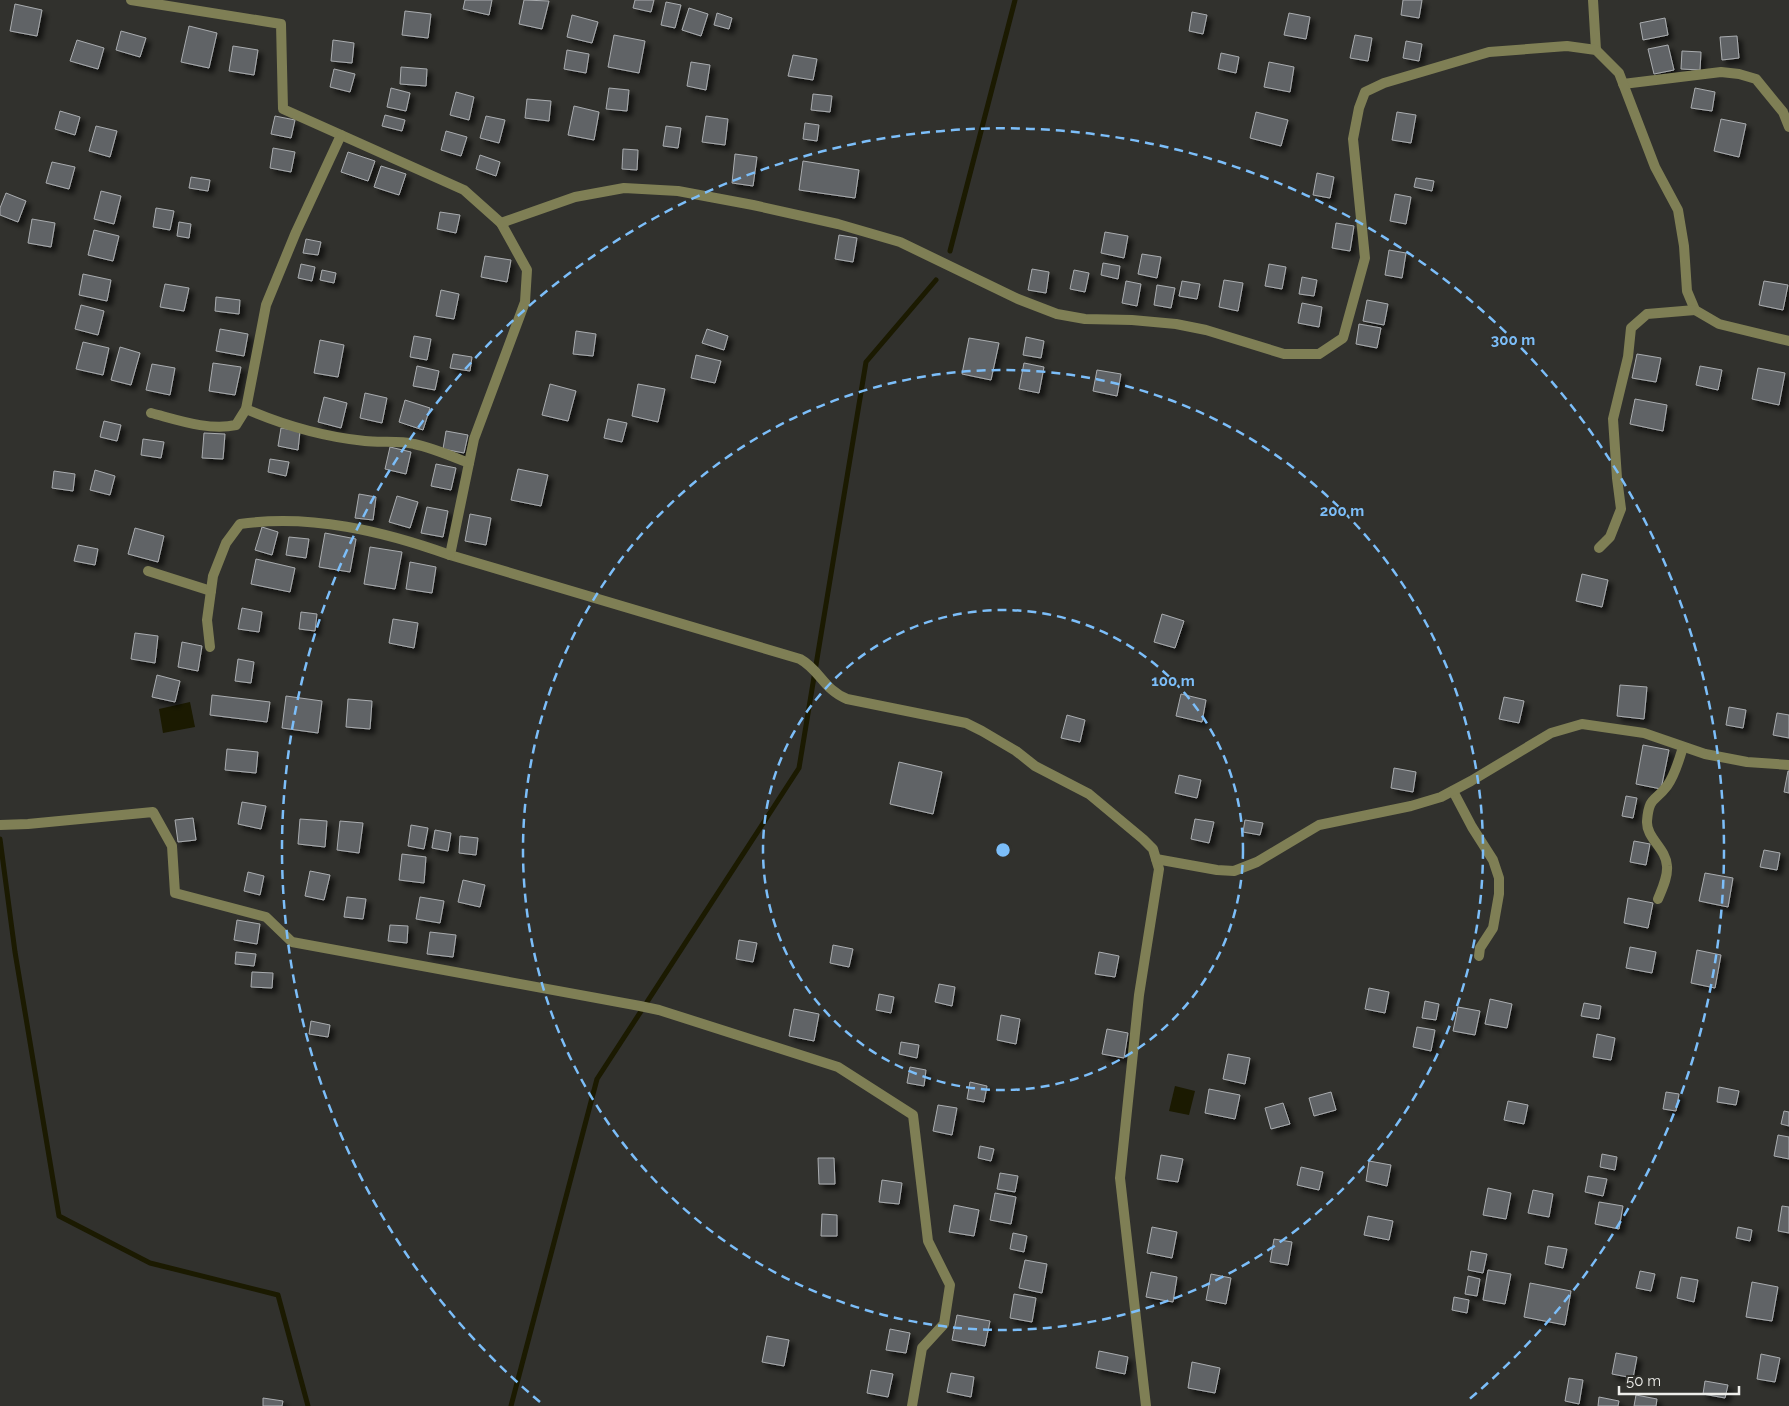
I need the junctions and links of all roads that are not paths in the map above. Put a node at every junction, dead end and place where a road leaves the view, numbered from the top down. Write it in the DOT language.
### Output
graph roads {
  1 [pos="131,0"];
  2 [pos="1593,0"];
  3 [pos="1596,50"];
  4 [pos="1623,84"];
  5 [pos="1789,127"];
  6 [pos="342,135"];
  7 [pos="501,224"];
  8 [pos="1695,310"];
  9 [pos="1789,341"];
  10 [pos="246,409"];
  11 [pos="151,413"];
  12 [pos="469,463"];
  13 [pos="1599,548"];
  14 [pos="450,555"];
  15 [pos="148,571"];
  16 [pos="211,591"];
  17 [pos="210,647"];
  18 [pos="1683,747"];
  19 [pos="1789,766"];
  20 [pos="1453,791"];
  21 [pos="3,825"];
  22 [pos="1156,859"];
  23 [pos="1658,899"];
  24 [pos="1478,956"];
  25 [pos="912,1406"];
  26 [pos="1146,1406"];
  1 -- 6 [label="street"];
  2 -- 3 [label="street"];
  3 -- 4 [label="street"];
  3 -- 7 [label="street"];
  4 -- 5 [label="street"];
  4 -- 8 [label="street"];
  6 -- 7 [label="street"];
  6 -- 10 [label="street"];
  7 -- 12 [label="street"];
  8 -- 9 [label="street"];
  8 -- 13 [label="street"];
  10 -- 11 [label="street"];
  10 -- 12 [label="street"];
  12 -- 14 [label="street"];
  14 -- 16 [label="street"];
  14 -- 22 [label="street"];
  15 -- 16 [label="street"];
  16 -- 17 [label="street"];
  18 -- 19 [label="street"];
  18 -- 20 [label="street"];
  18 -- 23 [label="street"];
  20 -- 22 [label="street"];
  20 -- 24 [label="street"];
  21 -- 25 [label="street"];
  22 -- 26 [label="street"];
}
